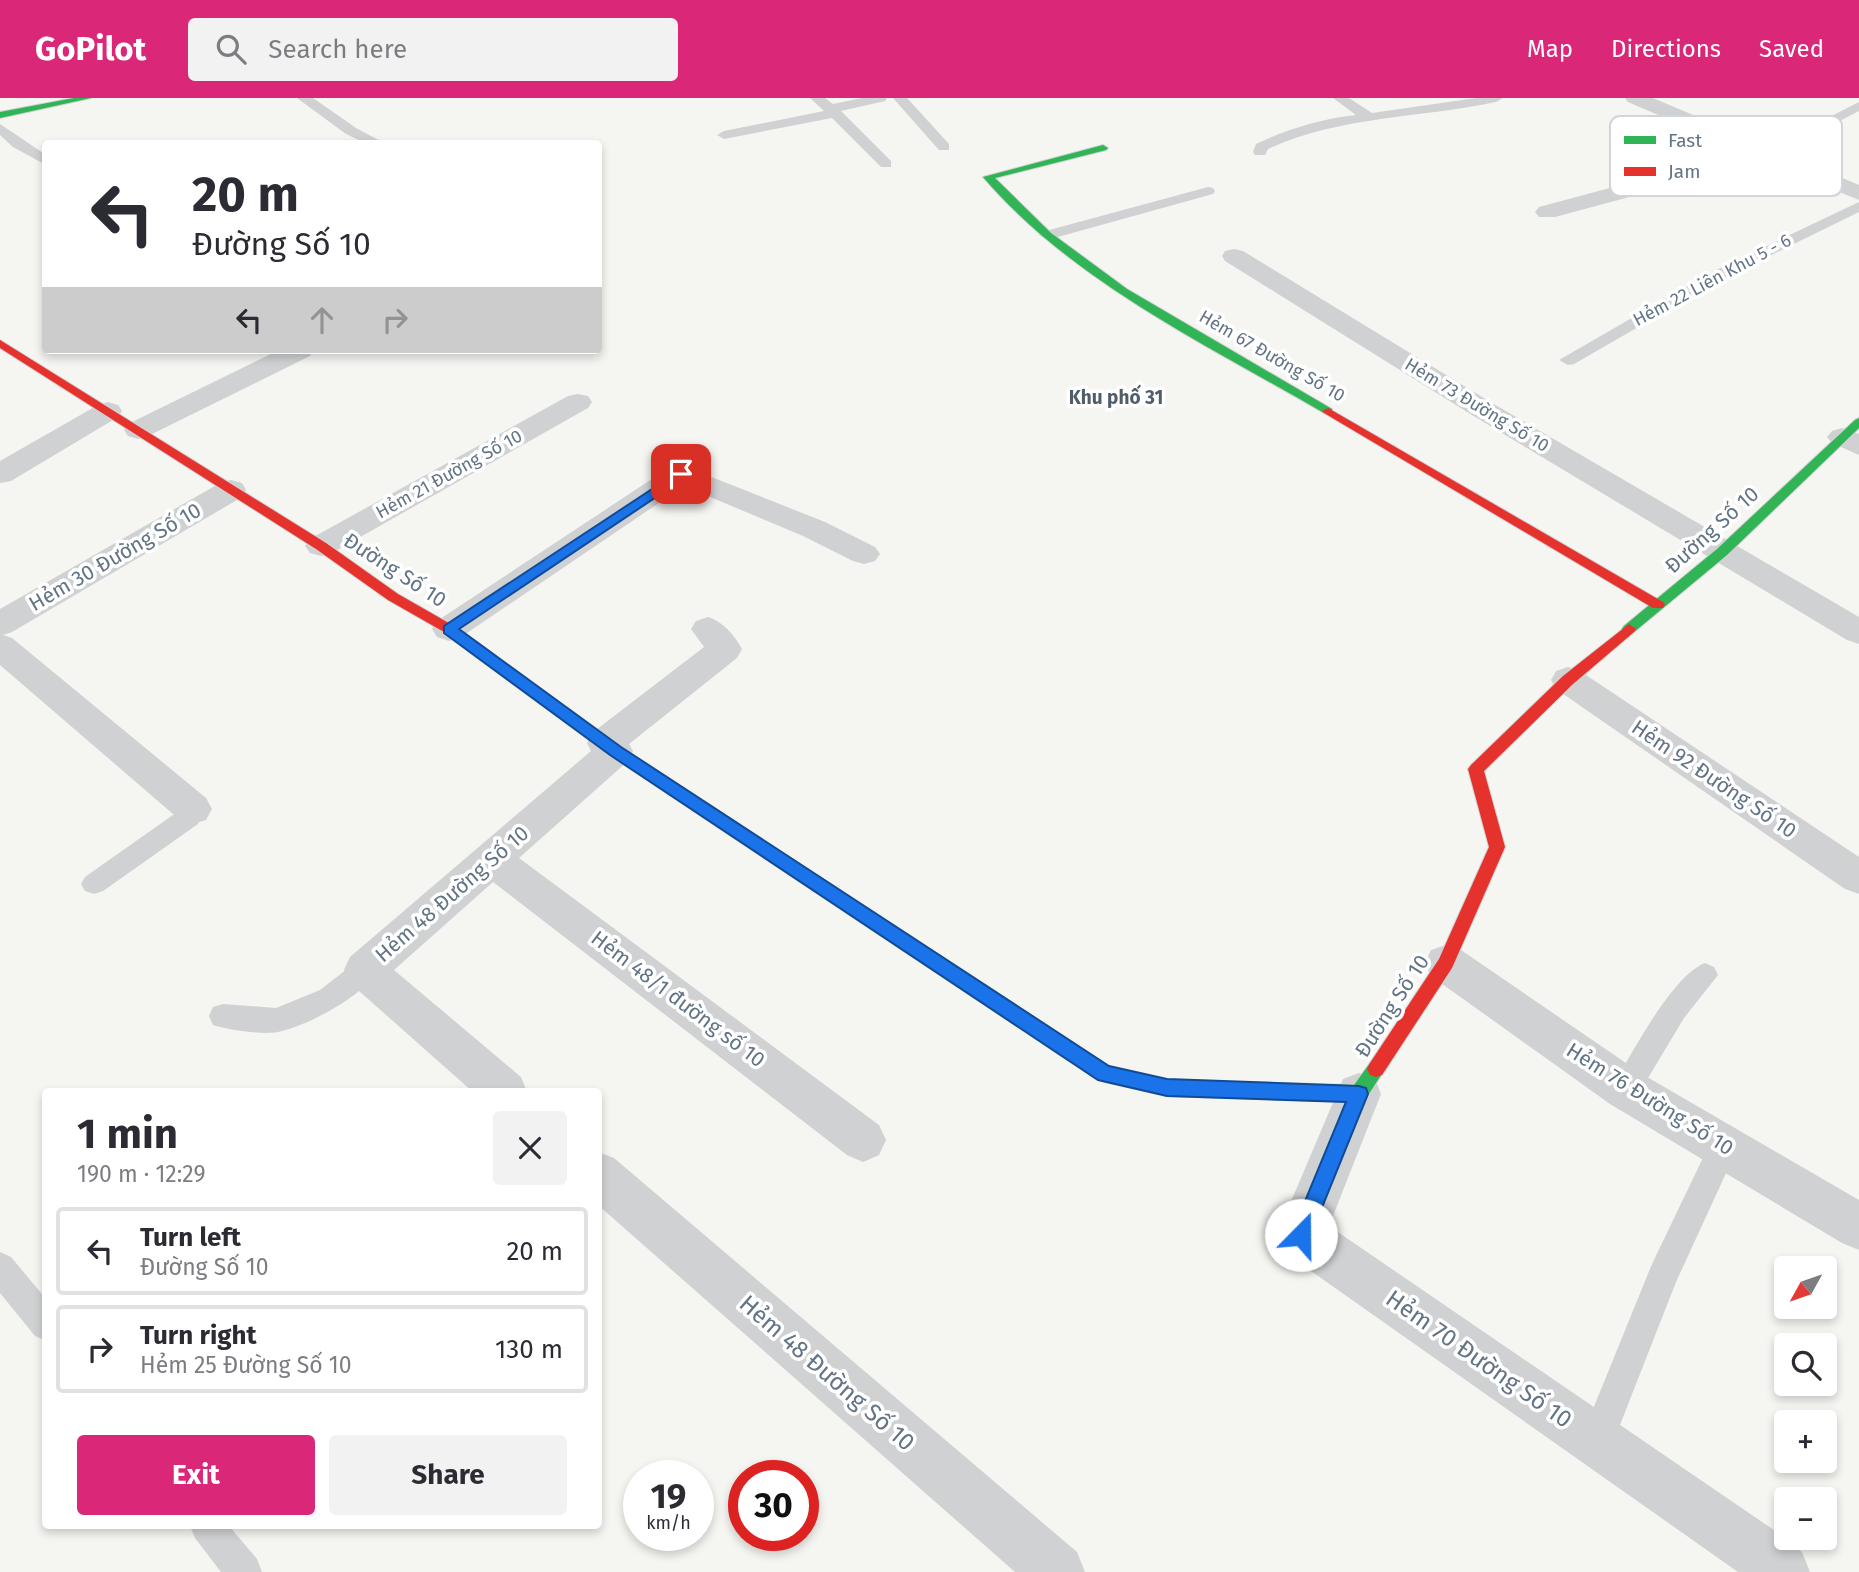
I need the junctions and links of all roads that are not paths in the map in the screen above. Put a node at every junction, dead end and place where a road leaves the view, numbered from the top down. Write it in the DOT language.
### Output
graph roads {
  1 [pos="18,98"];
  2 [pos="87,98"];
  3 [pos="304,98"];
  4 [pos="817,98"];
  5 [pos="880,98"];
  6 [pos="900,98"];
  7 [pos="1340,98"];
  8 [pos="1496,98"];
  9 [pos="1646,100"];
  10 [pos="0,101"];
  11 [pos="1859,106"];
  12 [pos="833,111"];
  13 [pos="0,115"];
  14 [pos="1367,116"];
  15 [pos="1682,116"];
  16 [pos="1839,116"];
  17 [pos="0,128"];
  18 [pos="724,135"];
  19 [pos="370,140"];
  20 [pos="944,147"];
  21 [pos="1103,148"];
  22 [pos="1260,152"];
  23 [pos="42,159"];
  24 [pos="886,164"];
  25 [pos="1842,186"];
  26 [pos="1208,191"];
  27 [pos="1859,193"];
  28 [pos="1610,195"];
  29 [pos="1859,206"];
  30 [pos="1547,212"];
  31 [pos="1047,235"];
  32 [pos="1234,256"];
  33 [pos="0,343"];
  34 [pos="292,354"];
  35 [pos="1568,360"];
  36 [pos="578,402"];
  37 [pos="108,411"];
  38 [pos="138,430"];
  39 [pos="1853,435"];
  40 [pos="0,474"];
  41 [pos="231,490"];
  42 [pos="321,546"];
  43 [pos="1722,552"];
  44 [pos="864,554"];
  45 [pos="1658,605"];
  46 [pos="0,624"];
  47 [pos="449,629"];
  48 [pos="708,629"];
  49 [pos="1859,632"];
  50 [pos="0,646"];
  51 [pos="1568,680"];
  52 [pos="610,747"];
  53 [pos="193,809"];
  54 [pos="492,859"];
  55 [pos="1859,878"];
  56 [pos="94,884"];
  57 [pos="1446,963"];
  58 [pos="365,970"];
  59 [pos="1705,975"];
  60 [pos="223,1016"];
  61 [pos="500,1088"];
  62 [pos="1626,1089"];
  63 [pos="1359,1094"];
  64 [pos="863,1140"];
  65 [pos="1723,1147"];
  66 [pos="602,1177"];
  67 [pos="1859,1226"];
  68 [pos="0,1268"];
  69 [pos="42,1320"];
  70 [pos="1597,1441"];
  71 [pos="209,1529"];
  72 [pos="244,1572"];
  73 [pos="1057,1572"];
  74 [pos="1782,1572"];
  1 -- 10 [label="main road"];
  2 -- 13 [label="main road"];
  3 -- 19 [label="lane"];
  4 -- 12 [label="lane"];
  5 -- 12 [label="lane"];
  6 -- 20 [label="lane"];
  7 -- 14 [label="lane"];
  8 -- 14 [label="lane"];
  9 -- 15 [label="street"];
  11 -- 16 [label="lane"];
  12 -- 18 [label="lane"];
  12 -- 24 [label="lane"];
  14 -- 22 [label="lane"];
  17 -- 23 [label="lane"];
  21 -- 31 [label="main road, Hẻm 67 Đường Số 10"];
  25 -- 27 [label="street"];
  26 -- 31 [label="lane"];
  28 -- 30 [label="street"];
  29 -- 35 [label="lane, Hẻm 22 Liên Khu 5 - 6"];
  31 -- 45 [label="main road, Hẻm 67 Đường Số 10"];
  32 -- 43 [label="street, Hẻm 73 Đường Số 10"];
  33 -- 37 [label="main road, Đường Số 10"];
  34 -- 38 [label="street"];
  36 -- 42 [label="street, Hẻm 21 Đường Số 10"];
  37 -- 38 [label="main road, Đường Số 10"];
  37 -- 40 [label="street"];
  38 -- 41 [label="main road, Đường Số 10"];
  39 -- 43 [label="main road, Đường Số 10"];
  41 -- 42 [label="main road, Đường Số 10"];
  41 -- 46 [label="street, Hẻm 30 Đường Số 10"];
  42 -- 47 [label="main road, Đường Số 10"];
  43 -- 45 [label="main road, Đường Số 10"];
  43 -- 49 [label="street, Hẻm 73 Đường Số 10"];
  44 -- 47 [label="street"];
  45 -- 51 [label="main road, Đường Số 10"];
  47 -- 52 [label="main road, Đường Số 10"];
  48 -- 52 [label="street, Hẻm 48 Đường Số 10"];
  50 -- 53 [label="street"];
  51 -- 55 [label="street, Hẻm 92 Đường Số 10"];
  51 -- 57 [label="main road, Đường Số 10"];
  52 -- 54 [label="street, Hẻm 48 Đường Số 10"];
  52 -- 63 [label="main road, Đường Số 10"];
  53 -- 56 [label="lane"];
  54 -- 58 [label="street, Hẻm 48 Đường Số 10"];
  54 -- 64 [label="street, Hẻm 48/1 đường số 10"];
  57 -- 62 [label="street, Hẻm 76 Đường Số 10"];
  57 -- 63 [label="main road, Đường Số 10"];
  58 -- 60 [label="lane"];
  58 -- 61 [label="street, Hẻm 48 Đường Số 10"];
  59 -- 62 [label="lane"];
  62 -- 65 [label="street, Hẻm 76 Đường Số 10"];
  63 -- 70 [label="street, Hẻm 70 Đường Số 10"];
  65 -- 67 [label="street, Hẻm 76 Đường Số 10"];
  65 -- 70 [label="lane"];
  66 -- 73 [label="street, Hẻm 48 Đường Số 10"];
  68 -- 69 [label="lane"];
  70 -- 74 [label="street, Hẻm 70 Đường Số 10"];
  71 -- 72 [label="lane"];
}
